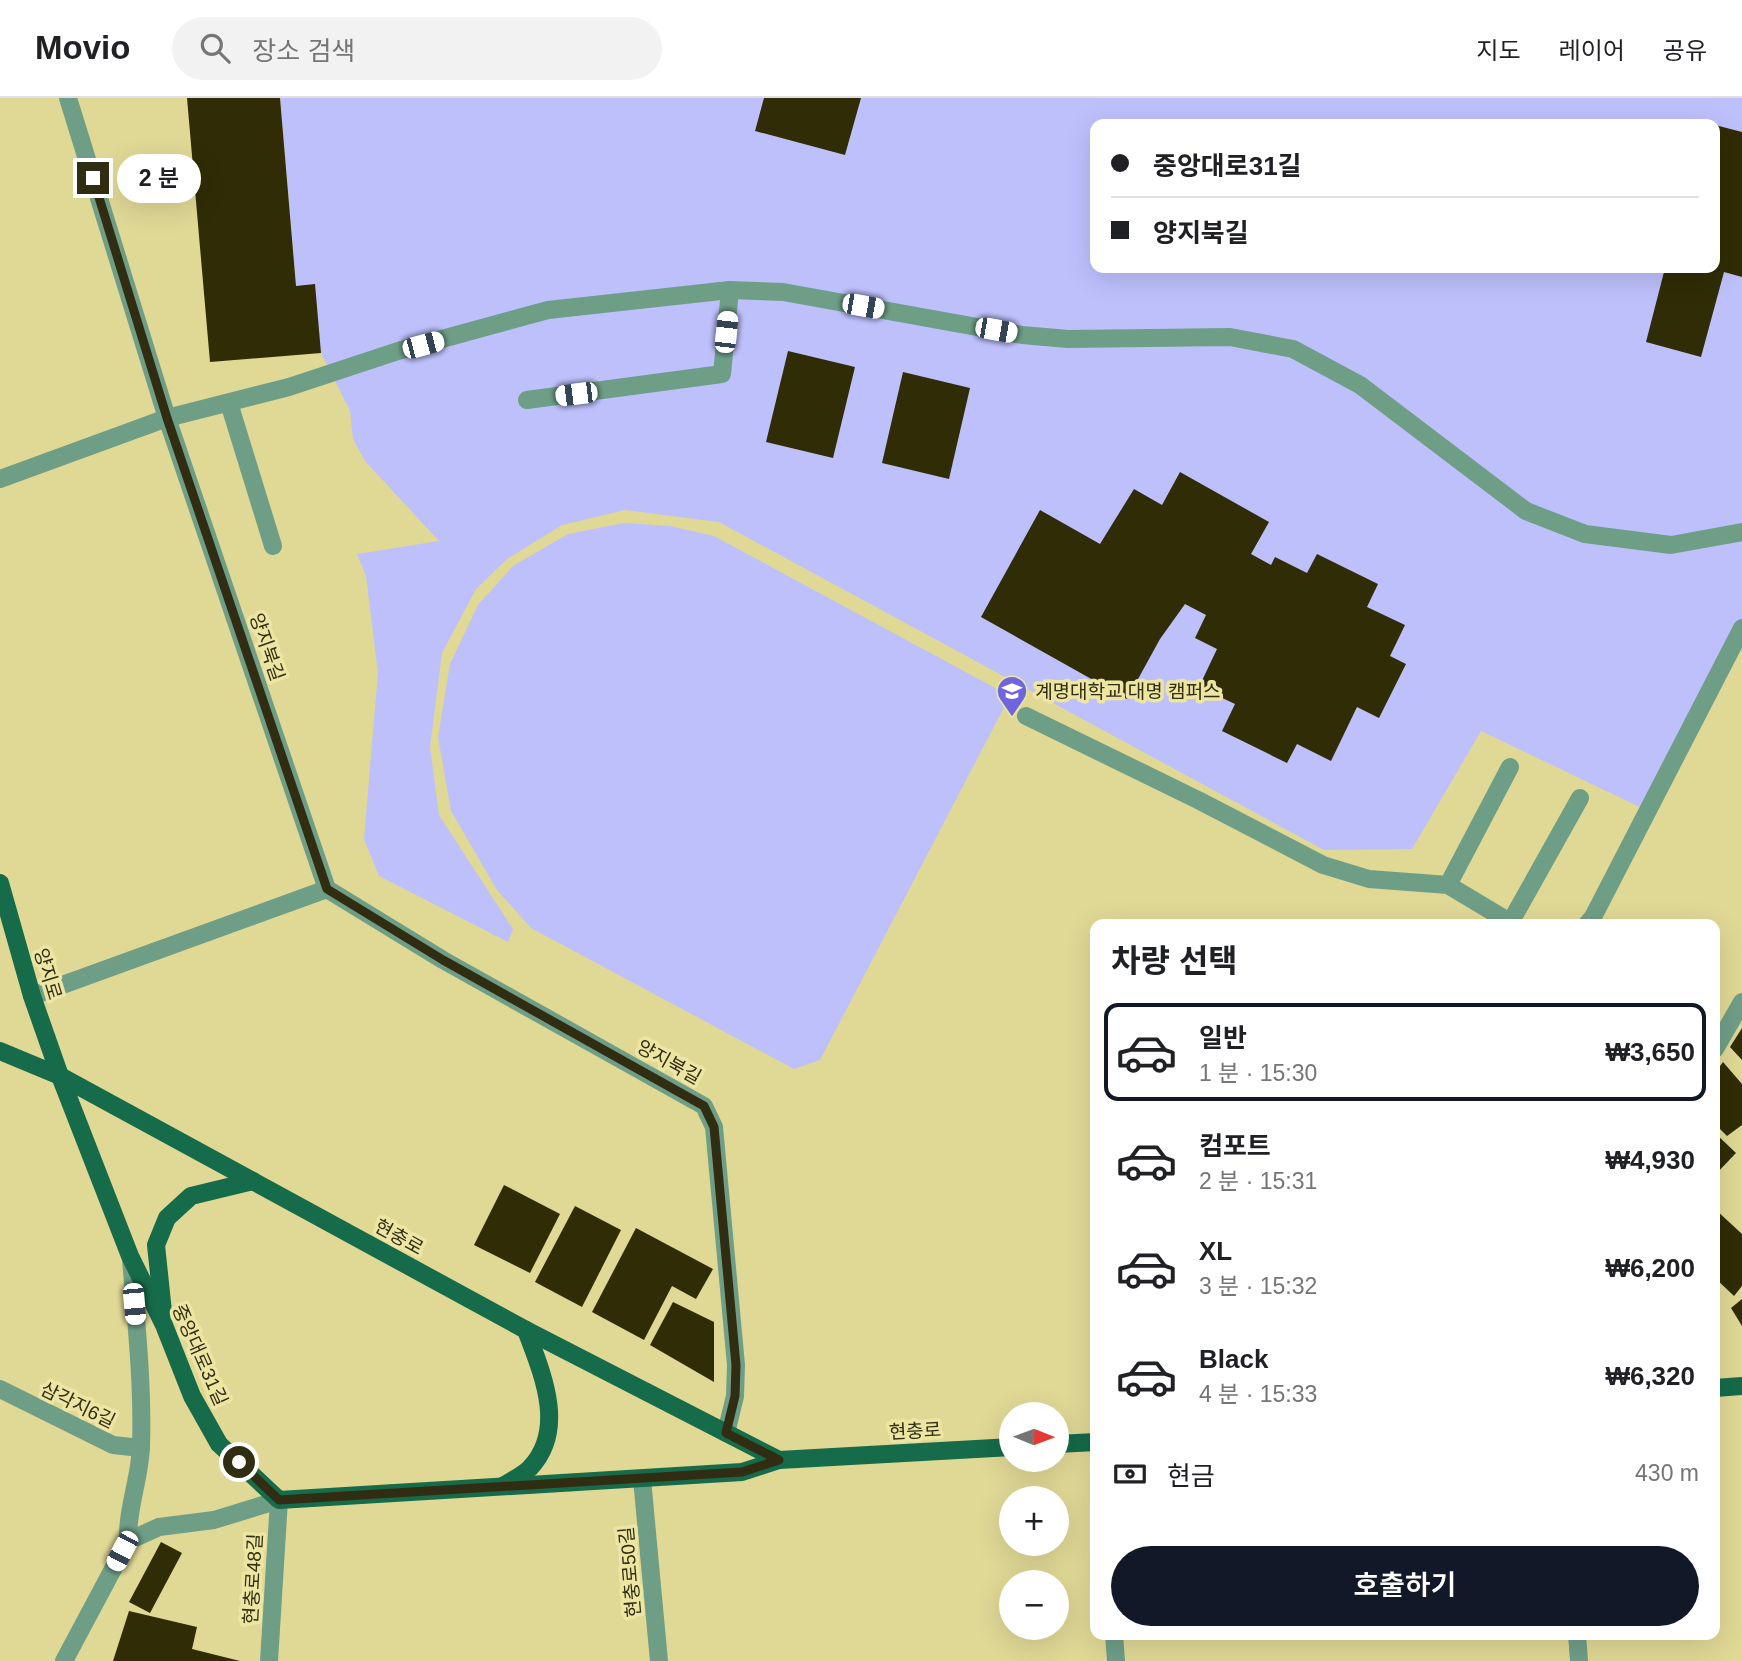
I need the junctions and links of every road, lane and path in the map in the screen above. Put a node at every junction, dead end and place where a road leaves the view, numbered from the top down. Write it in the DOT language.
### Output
graph roads {
  1 [pos="68,98"];
  2 [pos="730,290"];
  3 [pos="527,400"];
  4 [pos="229,403"];
  5 [pos="167,418"];
  6 [pos="0,479"];
  7 [pos="1742,532"];
  8 [pos="273,546"];
  9 [pos="1742,628"];
  10 [pos="1026,716"];
  11 [pos="1510,767"];
  12 [pos="1580,798"];
  13 [pos="0,883"];
  14 [pos="1448,885"];
  15 [pos="327,889"];
  16 [pos="1504,919"];
  17 [pos="1513,919"];
  18 [pos="1591,919"];
  19 [pos="32,996"];
  20 [pos="1742,1002"];
  21 [pos="1720,1040"];
  22 [pos="0,1051"];
  23 [pos="60,1076"];
  24 [pos="253,1181"];
  25 [pos="130,1256"];
  26 [pos="164,1325"];
  27 [pos="526,1330"];
  28 [pos="1742,1386"];
  29 [pos="1720,1388"];
  30 [pos="0,1389"];
  31 [pos="726,1433"];
  32 [pos="1090,1442"];
  33 [pos="1069,1443"];
  34 [pos="141,1448"];
  35 [pos="999,1448"];
  36 [pos="779,1460"];
  37 [pos="642,1479"];
  38 [pos="500,1488"];
  39 [pos="279,1500"];
  40 [pos="128,1541"];
  41 [pos="1114,1640"];
  42 [pos="1577,1640"];
  43 [pos="64,1661"];
  44 [pos="270,1661"];
  45 [pos="659,1661"];
  46 [pos="1116,1661"];
  47 [pos="1579,1661"];
  1 -- 5 [label="street, 양지북길"];
  2 -- 3 [label="street"];
  2 -- 4 [label="street"];
  2 -- 7 [label="street"];
  4 -- 5 [label="street"];
  4 -- 8 [label="street"];
  5 -- 6 [label="street"];
  5 -- 15 [label="street, 양지북길"];
  9 -- 18 [label="street"];
  10 -- 14 [label="street"];
  11 -- 14 [label="street"];
  12 -- 17 [label="street"];
  13 -- 19 [label="main road, 양지로"];
  14 -- 16 [label="street"];
  15 -- 19 [label="street"];
  15 -- 31 [label="street, 양지북길"];
  19 -- 23 [label="main road, 양지로"];
  20 -- 21 [label="street"];
  22 -- 23 [label="main road, 현충로"];
  23 -- 24 [label="main road, 현충로"];
  23 -- 25 [label="main road, 중앙대로31길"];
  24 -- 26 [label="main road"];
  24 -- 27 [label="main road, 현충로"];
  25 -- 26 [label="main road, 중앙대로31길"];
  25 -- 34 [label="street, 중앙대로31길"];
  26 -- 39 [label="main road, 중앙대로31길"];
  27 -- 31 [label="main road, 현충로"];
  27 -- 38 [label="main road"];
  28 -- 29 [label="main road"];
  30 -- 34 [label="street, 삼각지6길"];
  31 -- 36 [label="main road, 현충로"];
  32 -- 33 [label="main road"];
  34 -- 40 [label="street, 중앙대로31길"];
  35 -- 36 [label="main road, 현충로"];
  36 -- 37 [label="main road, 현충로"];
  37 -- 38 [label="main road, 현충로"];
  37 -- 45 [label="street, 현충로50길"];
  38 -- 39 [label="main road, 현충로"];
  39 -- 40 [label="street"];
  39 -- 44 [label="street, 현충로48길"];
  40 -- 43 [label="street, 중앙대로31길"];
  41 -- 46 [label="street"];
  42 -- 47 [label="street"];
}
